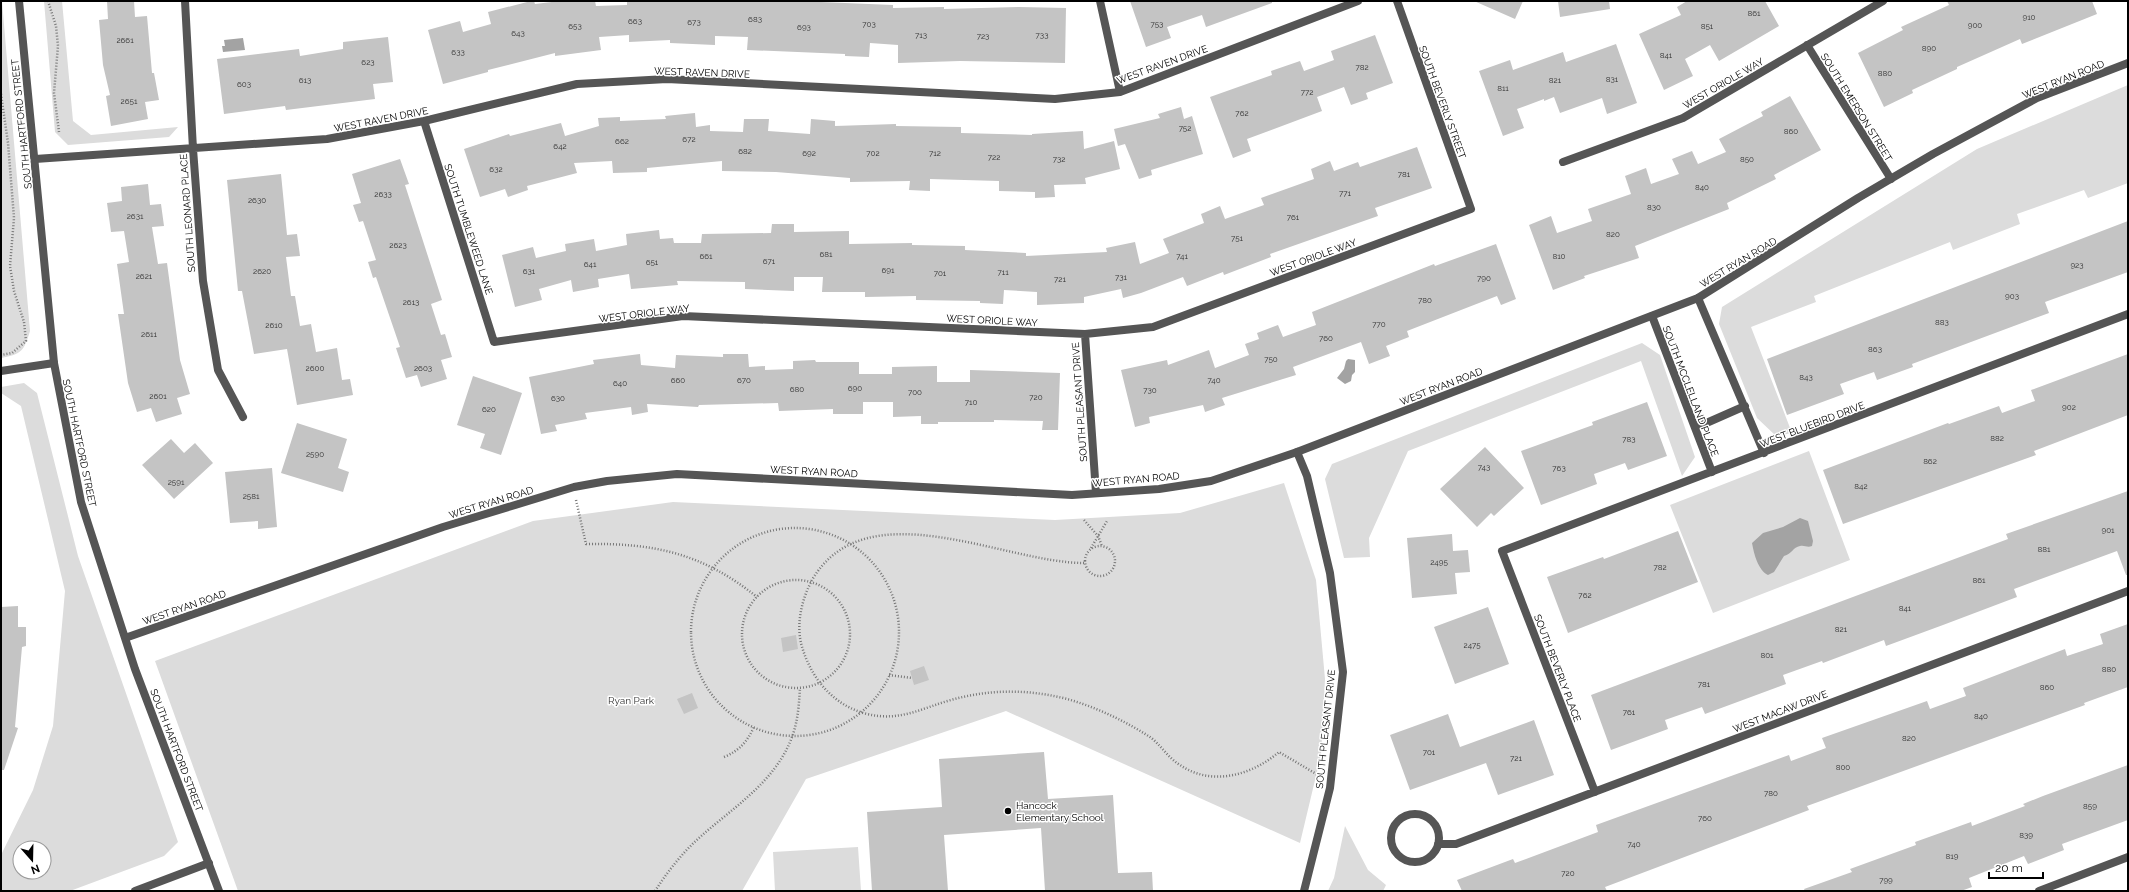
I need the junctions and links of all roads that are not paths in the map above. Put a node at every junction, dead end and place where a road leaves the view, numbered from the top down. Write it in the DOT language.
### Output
graph roads {
  1 [pos="19,1"];
  2 [pos="185,1"];
  3 [pos="1100,1"];
  4 [pos="1358,1"];
  5 [pos="1397,1"];
  6 [pos="1883,1"];
  7 [pos="1807,44"];
  8 [pos="2128,63"];
  9 [pos="1120,92"];
  10 [pos="424,121"];
  11 [pos="193,149"];
  12 [pos="35,159"];
  13 [pos="1563,162"];
  14 [pos="1891,179"];
  15 [pos="1471,209"];
  16 [pos="1698,298"];
  17 [pos="2128,314"];
  18 [pos="1652,316"];
  19 [pos="1084,334"];
  20 [pos="494,342"];
  21 [pos="54,363"];
  22 [pos="1,371"];
  23 [pos="1745,406"];
  24 [pos="243,417"];
  25 [pos="1695,428"];
  26 [pos="1297,452"];
  27 [pos="1764,453"];
  28 [pos="1712,472"];
  29 [pos="1096,493"];
  30 [pos="1502,551"];
  31 [pos="2128,591"];
  32 [pos="125,638"];
  33 [pos="1595,792"];
  34 [pos="1438,844"];
  35 [pos="2128,857"];
  36 [pos="209,863"];
  37 [pos="135,891"];
  38 [pos="219,891"];
  39 [pos="1304,891"];
  40 [pos="2039,891"];
  1 -- 12 [label="street, SOUTH HARTFORD STREET"];
  2 -- 11 [label="street, SOUTH LEONARD PLACE"];
  3 -- 9 [label="street"];
  4 -- 9 [label="street, WEST RAVEN DRIVE"];
  5 -- 15 [label="street, SOUTH BEVERLY STREET"];
  6 -- 7 [label="street, WEST ORIOLE WAY"];
  7 -- 13 [label="street, WEST ORIOLE WAY"];
  7 -- 14 [label="street, SOUTH EMERSON STREET"];
  8 -- 14 [label="street, WEST RYAN ROAD"];
  9 -- 10 [label="street, WEST RAVEN DRIVE"];
  10 -- 11 [label="street, WEST RAVEN DRIVE"];
  10 -- 20 [label="street, SOUTH TUMBLEWEED LANE"];
  11 -- 12 [label="street, WEST RAVEN DRIVE"];
  11 -- 24 [label="street, SOUTH LEONARD PLACE"];
  12 -- 21 [label="street, SOUTH HARTFORD STREET"];
  14 -- 16 [label="street, WEST RYAN ROAD"];
  15 -- 19 [label="street, WEST ORIOLE WAY"];
  16 -- 18 [label="street, WEST RYAN ROAD"];
  16 -- 23 [label="street"];
  17 -- 27 [label="street, WEST BLUEBIRD DRIVE"];
  18 -- 25 [label="street, SOUTH MCCLELLAND PLACE"];
  18 -- 26 [label="street, WEST RYAN ROAD"];
  19 -- 20 [label="street, WEST ORIOLE WAY"];
  19 -- 29 [label="street, SOUTH PLEASANT DRIVE"];
  21 -- 22 [label="street"];
  21 -- 32 [label="street, SOUTH HARTFORD STREET"];
  23 -- 25 [label="street"];
  23 -- 27 [label="street"];
  25 -- 28 [label="street, SOUTH MCCLELLAND PLACE"];
  26 -- 29 [label="street, WEST RYAN ROAD"];
  26 -- 39 [label="street, SOUTH PLEASANT DRIVE"];
  27 -- 28 [label="street, WEST BLUEBIRD DRIVE"];
  28 -- 30 [label="street, WEST BLUEBIRD DRIVE"];
  29 -- 32 [label="street, WEST RYAN ROAD"];
  30 -- 33 [label="street, SOUTH BEVERLY PLACE"];
  31 -- 33 [label="street, WEST MACAW DRIVE"];
  32 -- 36 [label="street, SOUTH HARTFORD STREET"];
  33 -- 34 [label="street, WEST MACAW DRIVE"];
  34 -- 34 [label="street"];
  35 -- 40 [label="street"];
  36 -- 37 [label="street"];
  36 -- 38 [label="street, SOUTH HARTFORD STREET"];
}
